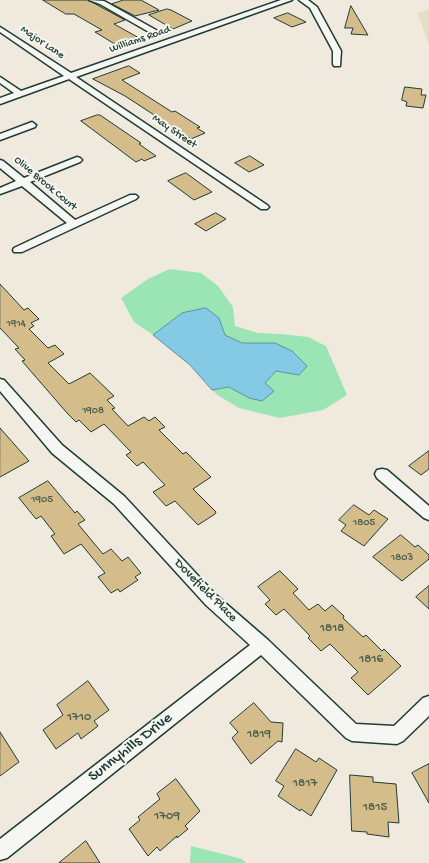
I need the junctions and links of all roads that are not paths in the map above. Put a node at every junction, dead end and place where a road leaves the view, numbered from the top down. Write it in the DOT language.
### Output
graph roads {
  1 [pos="93,0"];
  2 [pos="288,0"];
  3 [pos="303,0"];
  4 [pos="105,1"];
  5 [pos="0,29"];
  6 [pos="152,30"];
  7 [pos="337,64"];
  8 [pos="71,76"];
  9 [pos="0,79"];
  10 [pos="20,94"];
  11 [pos="0,101"];
  12 [pos="32,125"];
  13 [pos="0,137"];
  14 [pos="77,160"];
  15 [pos="0,163"];
  16 [pos="23,182"];
  17 [pos="0,191"];
  18 [pos="133,197"];
  19 [pos="264,208"];
  20 [pos="74,224"];
  21 [pos="18,250"];
  22 [pos="0,383"];
  23 [pos="382,474"];
  24 [pos="429,514"];
  25 [pos="262,645"];
  26 [pos="429,704"];
  27 [pos="0,851"];
  1 -- 4 [label="street"];
  2 -- 8 [label="street, Williams Road"];
  3 -- 7 [label="street"];
  4 -- 6 [label="street"];
  5 -- 8 [label="street, Major Lane"];
  8 -- 10 [label="street, Williams Road"];
  8 -- 19 [label="street, May Street"];
  9 -- 10 [label="street"];
  10 -- 11 [label="street, Williams Road"];
  12 -- 13 [label="street"];
  14 -- 16 [label="street"];
  15 -- 16 [label="street, Olive Brook Court"];
  16 -- 17 [label="street"];
  16 -- 20 [label="street, Olive Brook Court"];
  18 -- 20 [label="street"];
  20 -- 21 [label="street"];
  22 -- 25 [label="street, Dovefield Place"];
  23 -- 24 [label="street"];
  25 -- 26 [label="street, Dovefield Place"];
  25 -- 27 [label="street, Sunnyhills Drive"];
}
